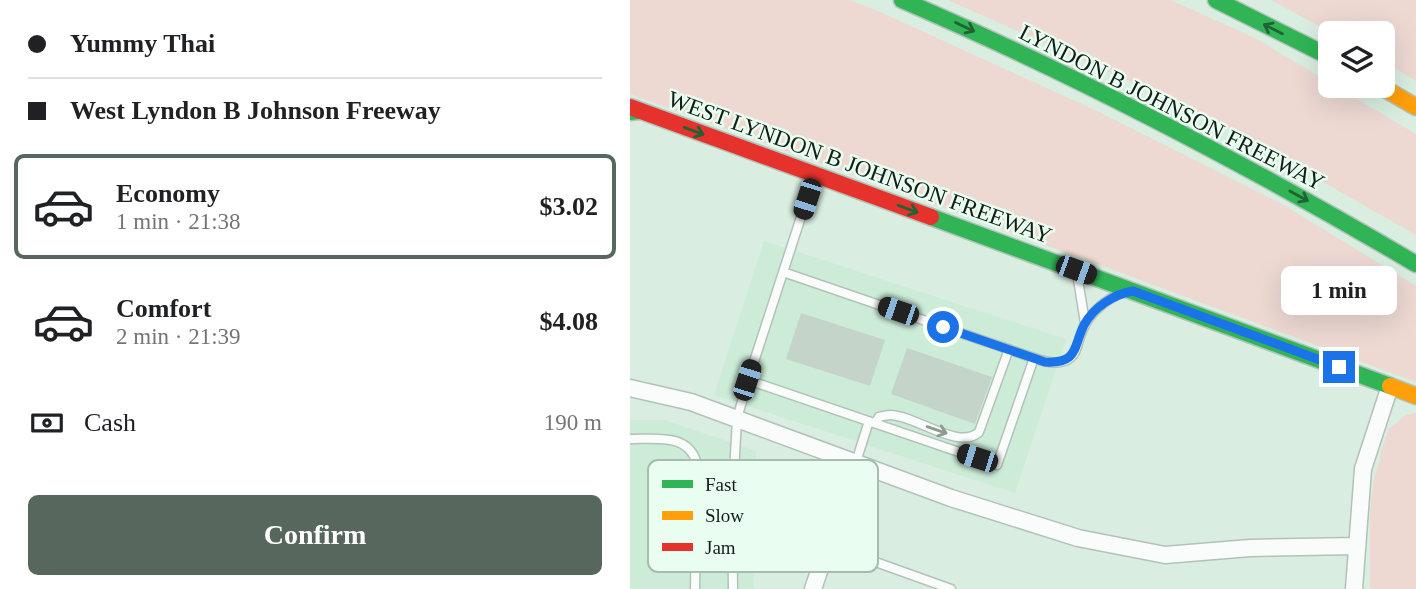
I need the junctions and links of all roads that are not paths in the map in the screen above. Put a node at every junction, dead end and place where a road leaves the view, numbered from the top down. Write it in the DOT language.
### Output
graph roads {
  1 [pos="902,0"];
  2 [pos="1216,0"];
  3 [pos="1318,51"];
  4 [pos="1395,95"];
  5 [pos="1416,107"];
  6 [pos="633,110"];
  7 [pos="815,175"];
  8 [pos="1416,264"];
  9 [pos="1076,270"];
  10 [pos="783,272"];
  11 [pos="1133,291"];
  12 [pos="1085,323"];
  13 [pos="1009,349"];
  14 [pos="1034,358"];
  15 [pos="747,380"];
  16 [pos="1390,386"];
  17 [pos="630,388"];
  18 [pos="1416,396"];
  19 [pos="737,419"];
  20 [pos="872,422"];
  21 [pos="630,439"];
  22 [pos="696,460"];
  23 [pos="734,460"];
  24 [pos="850,460"];
  25 [pos="857,460"];
  26 [pos="878,470"];
  27 [pos="1356,546"];
  28 [pos="878,563"];
  29 [pos="819,572"];
  30 [pos="813,589"];
  31 [pos="951,589"];
  32 [pos="1354,589"];
  1 -- 8 [label="main road, LYNDON B JOHNSON FREEWAY, one-way"];
  3 -- 2 [label="main road, one-way"];
  4 -- 5 [label="main road"];
  6 -- 7 [label="main road, WEST LYNDON B JOHNSON FREEWAY, one-way"];
  7 -- 9 [label="main road, WEST LYNDON B JOHNSON FREEWAY, one-way"];
  7 -- 10 [label="lane"];
  9 -- 11 [label="main road, WEST LYNDON B JOHNSON FREEWAY"];
  9 -- 12 [label="lane"];
  10 -- 13 [label="lane"];
  10 -- 15 [label="lane"];
  11 -- 12 [label="lane"];
  11 -- 16 [label="main road, WEST LYNDON B JOHNSON FREEWAY"];
  12 -- 14 [label="lane"];
  13 -- 14 [label="lane"];
  20 -- 13 [label="lane, one-way"];
  14 -- 20 [label="lane"];
  15 -- 19 [label="lane"];
  15 -- 20 [label="lane"];
  16 -- 18 [label="main road, WEST LYNDON B JOHNSON FREEWAY"];
  16 -- 27 [label="street"];
  17 -- 19 [label="street"];
  19 -- 23 [label="lane"];
  19 -- 24 [label="street"];
  20 -- 25 [label="lane"];
  21 -- 22 [label="lane"];
  26 -- 27 [label="street"];
  27 -- 32 [label="street"];
  28 -- 31 [label="lane"];
  29 -- 30 [label="street"];
}
